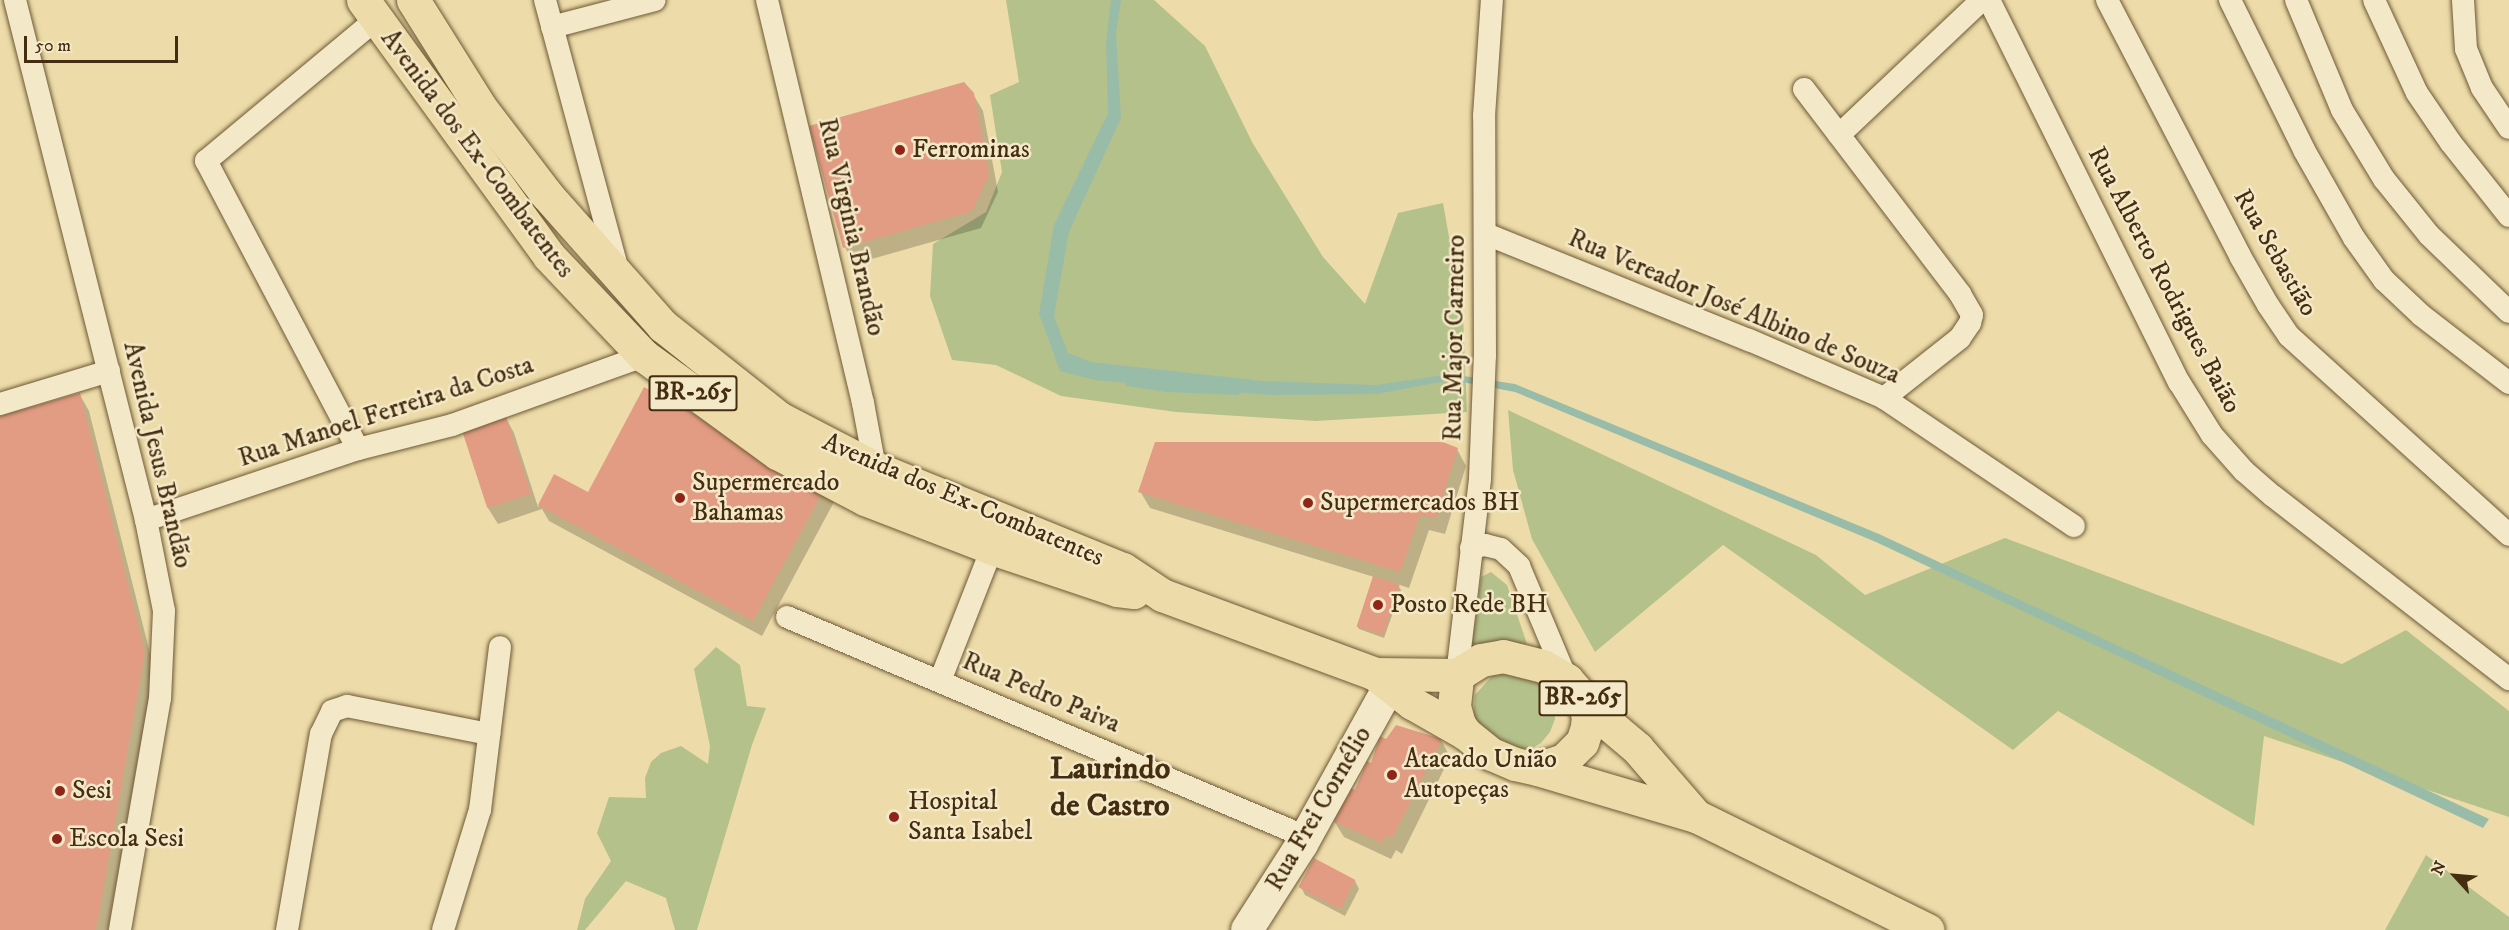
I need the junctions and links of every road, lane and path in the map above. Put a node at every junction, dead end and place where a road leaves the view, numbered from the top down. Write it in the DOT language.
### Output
graph roads {
  1 [pos="15,0"];
  2 [pos="413,0"];
  3 [pos="545,0"];
  4 [pos="654,0"];
  5 [pos="767,0"];
  6 [pos="1492,0"];
  7 [pos="1982,0"];
  8 [pos="1989,0"];
  9 [pos="2107,0"];
  10 [pos="2230,0"];
  11 [pos="2296,0"];
  12 [pos="2374,0"];
  13 [pos="2463,0"];
  14 [pos="369,10"];
  15 [pos="552,27"];
  16 [pos="1804,89"];
  17 [pos="2509,128"];
  18 [pos="1839,135"];
  19 [pos="2509,216"];
  20 [pos="1486,234"];
  21 [pos="620,278"];
  22 [pos="2509,312"];
  23 [pos="644,356"];
  24 [pos="109,371"];
  25 [pos="2509,383"];
  26 [pos="1884,398"];
  27 [pos="0,404"];
  28 [pos="358,449"];
  29 [pos="875,468"];
  30 [pos="146,520"];
  31 [pos="2074,526"];
  32 [pos="2509,535"];
  33 [pos="992,548"];
  34 [pos="1471,548"];
  35 [pos="1162,595"];
  36 [pos="787,616"];
  37 [pos="500,647"];
  38 [pos="1457,675"];
  39 [pos="2509,679"];
  40 [pos="940,681"];
  41 [pos="1390,690"];
  42 [pos="1577,692"];
  43 [pos="1465,733"];
  44 [pos="489,734"];
  45 [pos="1537,769"];
  46 [pos="1696,816"];
  47 [pos="1306,837"];
  48 [pos="1918,928"];
  49 [pos="120,930"];
  50 [pos="286,930"];
  51 [pos="443,930"];
  52 [pos="1247,930"];
  1 -- 24 [label="street, Avenida Jesus Brandão"];
  2 -- 21 [label="main road, Avenida dos Ex-Combatentes / BR-265"];
  3 -- 15 [label="street"];
  4 -- 15 [label="street"];
  5 -- 29 [label="street, Rua Virginia Brandão"];
  6 -- 20 [label="street, Rua Major Carneiro"];
  7 -- 18 [label="street"];
  8 -- 39 [label="street, Rua Alberto Rodrigues Baião"];
  9 -- 32 [label="street, Rua Sebastião"];
  10 -- 25 [label="street"];
  11 -- 22 [label="street"];
  12 -- 19 [label="street"];
  13 -- 17 [label="street"];
  14 -- 23 [label="main road, Avenida dos Ex-Combatentes / BR-265"];
  14 -- 28 [label="street"];
  15 -- 21 [label="street"];
  16 -- 18 [label="street"];
  18 -- 26 [label="street"];
  20 -- 26 [label="street, Rua Vereador José Albino de Souza"];
  20 -- 34 [label="street, Rua Major Carneiro"];
  21 -- 29 [label="main road, Avenida dos Ex-Combatentes / BR-265"];
  23 -- 28 [label="street, Rua Manoel Ferreira da Costa"];
  23 -- 33 [label="main road, Avenida dos Ex-Combatentes / BR-265"];
  24 -- 27 [label="street"];
  24 -- 30 [label="street, Avenida Jesus Brandão"];
  26 -- 31 [label="street, Rua Vereador José Albino de Souza"];
  28 -- 30 [label="street, Rua Manoel Ferreira da Costa"];
  29 -- 35 [label="main road, Avenida dos Ex-Combatentes / BR-265"];
  30 -- 49 [label="street, Avenida Jesus Brandão"];
  33 -- 35 [label="main road, Avenida dos Ex-Combatentes / BR-265"];
  33 -- 40 [label="street"];
  34 -- 38 [label="street, Rua Major Carneiro"];
  34 -- 42 [label="street"];
  35 -- 41 [label="main road, Avenida dos Ex-Combatentes / BR-265"];
  36 -- 40 [label="street, Rua Pedro Paiva"];
  37 -- 44 [label="street"];
  38 -- 41 [label="main road, Avenida dos Ex-Combatentes / BR-265"];
  38 -- 42 [label="main road, BR-265"];
  38 -- 43 [label="main road, BR-265"];
  40 -- 47 [label="street, Rua Pedro Paiva"];
  41 -- 43 [label="main road, Avenida dos Ex-Combatentes / BR-265"];
  41 -- 47 [label="street, Rua Frei Cornélio"];
  42 -- 45 [label="main road, BR-265"];
  42 -- 46 [label="main road, BR-265"];
  43 -- 45 [label="main road, BR-265"];
  44 -- 50 [label="street"];
  44 -- 51 [label="street"];
  45 -- 46 [label="main road, BR-265"];
  46 -- 48 [label="main road, BR-265"];
  47 -- 52 [label="street, Rua Frei Cornélio"];
}
